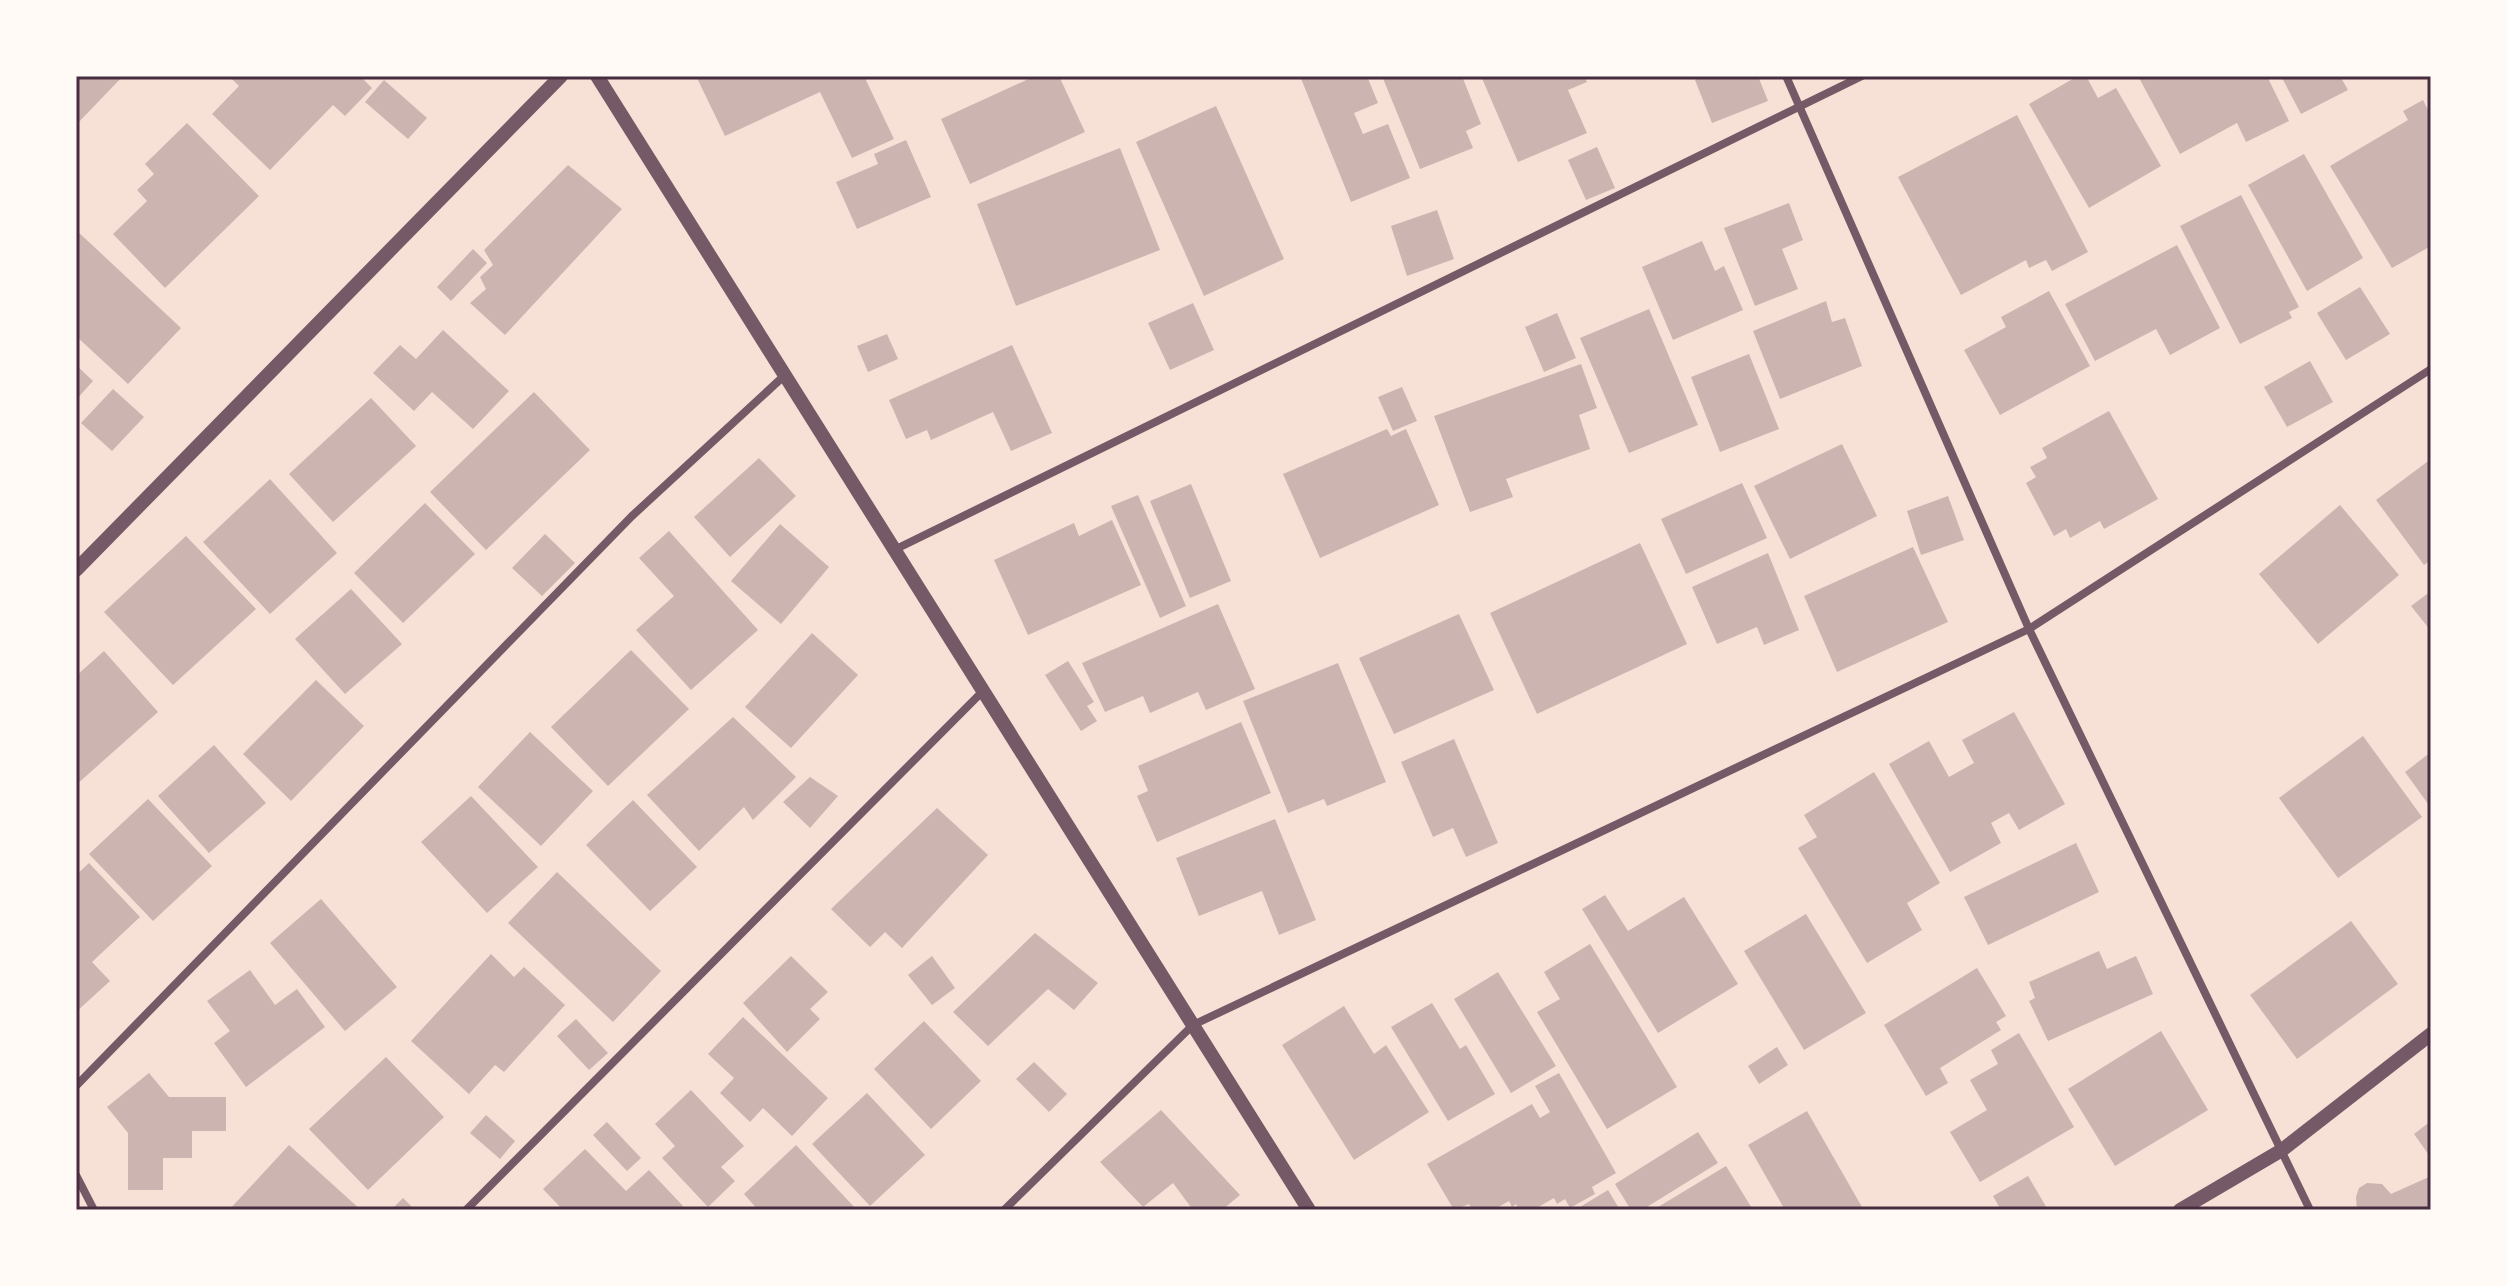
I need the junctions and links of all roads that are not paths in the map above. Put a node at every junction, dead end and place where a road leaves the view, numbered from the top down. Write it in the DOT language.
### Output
graph roads {
  1 [pos="561,76"];
  2 [pos="597,76"];
  3 [pos="1786,76"];
  4 [pos="1862,76"];
  5 [pos="1801,108"];
  6 [pos="2431,369"];
  7 [pos="785,375"];
  8 [pos="894,550"];
  9 [pos="76,570"];
  10 [pos="2029,629"];
  11 [pos="983,691"];
  12 [pos="1193,1025"];
  13 [pos="2431,1034"];
  14 [pos="76,1086"];
  15 [pos="2282,1150"];
  16 [pos="76,1175"];
  17 [pos="94,1210"];
  18 [pos="466,1210"];
  19 [pos="1004,1210"];
  20 [pos="1309,1210"];
  21 [pos="2180,1210"];
  22 [pos="2310,1210"];
  1 -- 9 [label="street"];
  2 -- 7 [label="street"];
  3 -- 5 [label="street"];
  4 -- 5 [label="street"];
  5 -- 8 [label="street"];
  5 -- 10 [label="street"];
  6 -- 10 [label="street"];
  7 -- 8 [label="street"];
  7 -- 14 [label="street"];
  8 -- 11 [label="street"];
  10 -- 12 [label="street"];
  10 -- 15 [label="street"];
  11 -- 12 [label="street"];
  11 -- 18 [label="street"];
  12 -- 19 [label="street"];
  12 -- 20 [label="street"];
  13 -- 15 [label="street"];
  15 -- 21 [label="street"];
  15 -- 22 [label="street"];
  16 -- 17 [label="street"];
}
